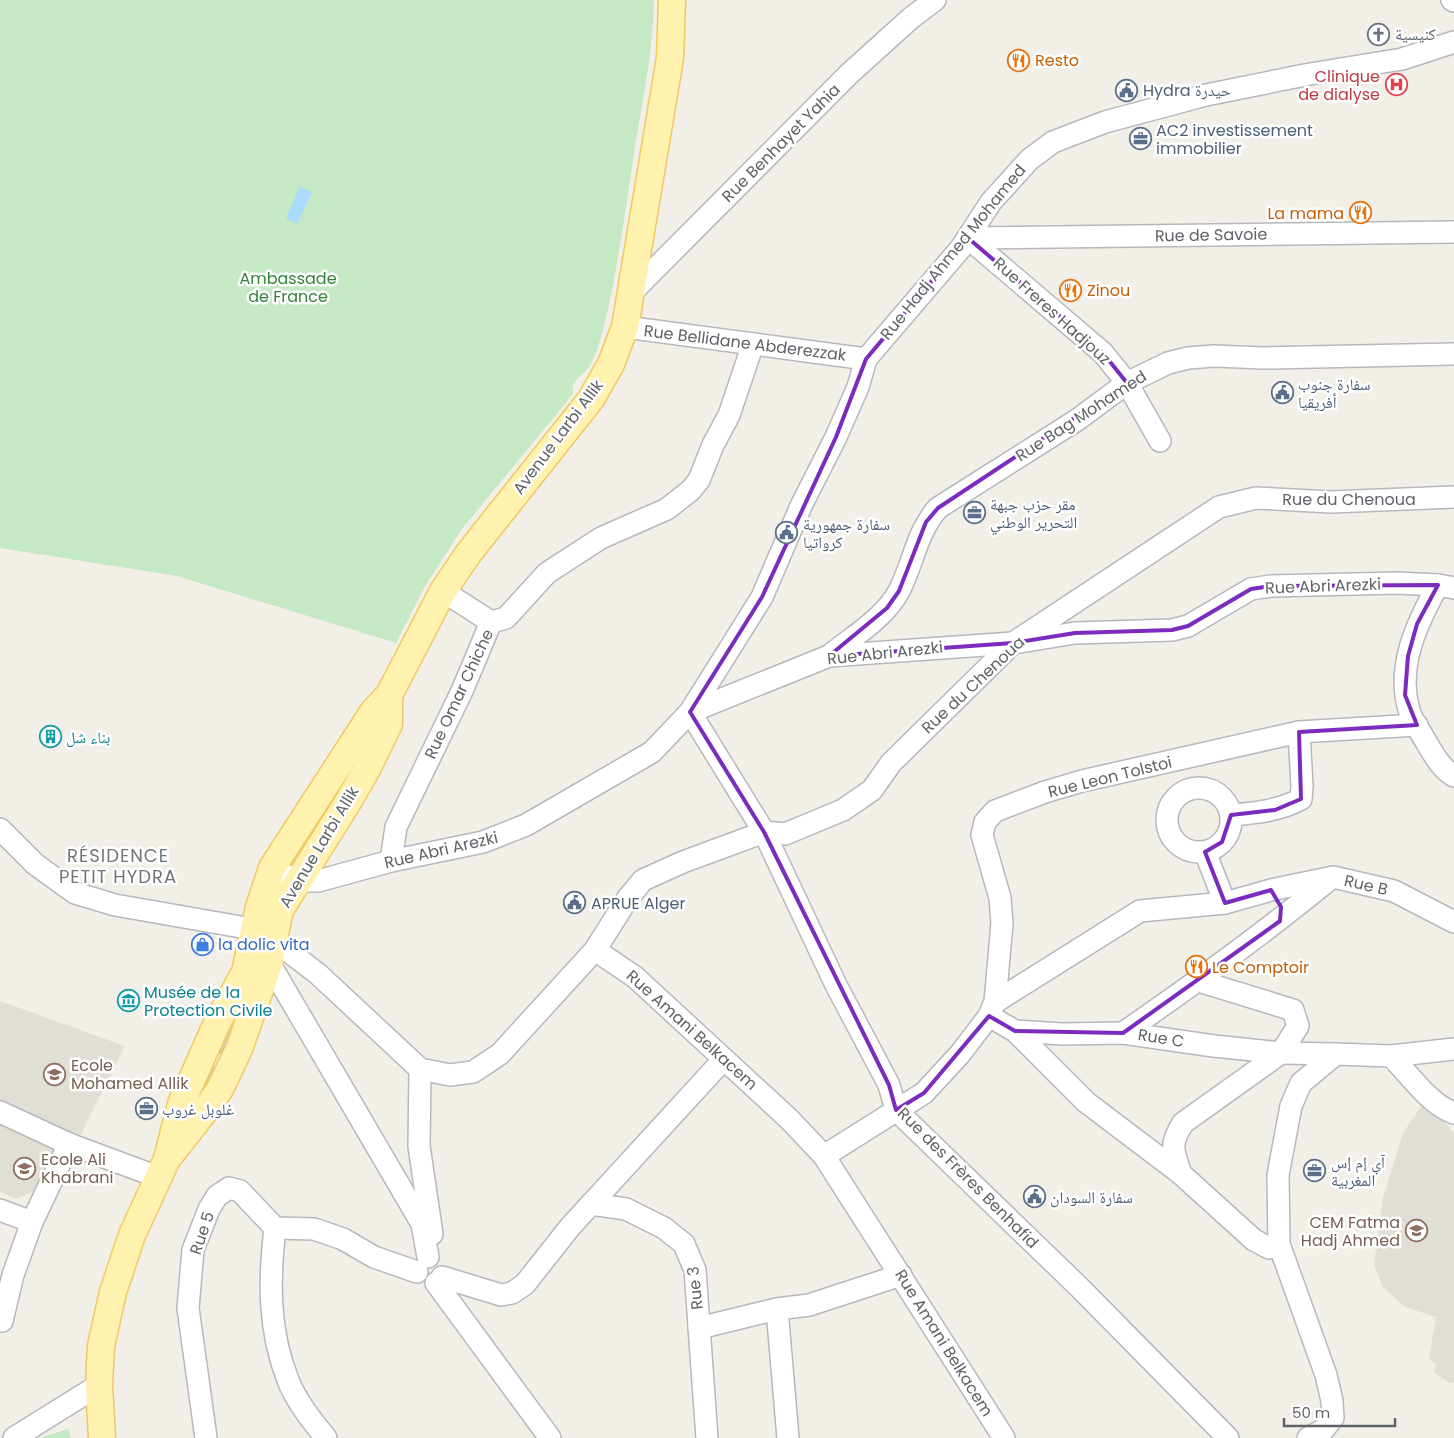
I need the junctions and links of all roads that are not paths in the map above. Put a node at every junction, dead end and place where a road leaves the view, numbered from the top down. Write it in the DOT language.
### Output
graph roads {
  1 [pos="672,0"];
  2 [pos="935,0"];
  3 [pos="1454,42"];
  4 [pos="1454,232"];
  5 [pos="968,238"];
  6 [pos="632,292"];
  7 [pos="625,327"];
  8 [pos="753,344"];
  9 [pos="1454,354"];
  10 [pos="866,359"];
  11 [pos="1127,383"];
  12 [pos="1160,441"];
  13 [pos="1454,497"];
  14 [pos="1446,586"];
  15 [pos="443,591"];
  16 [pos="491,622"];
  17 [pos="1013,643"];
  18 [pos="829,656"];
  19 [pos="389,695"];
  20 [pos="690,712"];
  21 [pos="1417,725"];
  22 [pos="1299,732"];
  23 [pos="1176,761"];
  24 [pos="1454,776"];
  25 [pos="1187,789"];
  26 [pos="1231,815"];
  27 [pos="764,832"];
  28 [pos="4,844"];
  29 [pos="1205,852"];
  30 [pos="391,860"];
  31 [pos="272,868"];
  32 [pos="1333,877"];
  33 [pos="297,881"];
  34 [pos="1271,890"];
  35 [pos="1225,903"];
  36 [pos="1280,921"];
  37 [pos="1454,922"];
  38 [pos="266,945"];
  39 [pos="595,950"];
  40 [pos="1199,981"];
  41 [pos="992,1009"];
  42 [pos="222,1013"];
  43 [pos="248,1026"];
  44 [pos="1015,1031"];
  45 [pos="1123,1033"];
  46 [pos="1454,1049"];
  47 [pos="1281,1053"];
  48 [pos="1336,1054"];
  49 [pos="1391,1056"];
  50 [pos="723,1060"];
  51 [pos="420,1070"];
  52 [pos="896,1110"];
  53 [pos="0,1112"];
  54 [pos="1454,1113"];
  55 [pos="69,1144"];
  56 [pos="824,1156"];
  57 [pos="163,1168"];
  58 [pos="1181,1174"];
  59 [pos="591,1204"];
  60 [pos="0,1210"];
  61 [pos="32,1222"];
  62 [pos="275,1228"];
  63 [pos="1278,1244"];
  64 [pos="432,1270"];
  65 [pos="900,1275"];
  66 [pos="777,1309"];
  67 [pos="2,1321"];
  68 [pos="699,1328"];
  69 [pos="99,1385"];
  70 [pos="1320,1435"];
  71 [pos="14,1438"];
  72 [pos="102,1438"];
  73 [pos="206,1438"];
  74 [pos="326,1438"];
  75 [pos="550,1438"];
  76 [pos="707,1438"];
  77 [pos="788,1438"];
  78 [pos="1004,1438"];
  79 [pos="1228,1438"];
  1 -- 6 [label="main road, Avenue Larbi Allik"];
  2 -- 6 [label="street, Rue Benhayet Yahia"];
  3 -- 5 [label="street, Rue Hadj Ahmed Mohamed"];
  4 -- 5 [label="street, Rue de Savoie"];
  5 -- 10 [label="street, Rue Hadj Ahmed Mohamed"];
  5 -- 11 [label="street, Rue Freres Hadjouz"];
  6 -- 7 [label="main road, Avenue Larbi Allik"];
  7 -- 8 [label="street, Rue Bellidane Abderezzak"];
  7 -- 15 [label="main road, Avenue Larbi Allik"];
  8 -- 10 [label="street, Rue Bellidane Abderezzak"];
  8 -- 16 [label="street, Rue Omar Chiche"];
  9 -- 11 [label="street, Rue Bag Mohamed"];
  10 -- 20 [label="street, Rue Hadj Ahmed Mohamed"];
  11 -- 12 [label="street, Rue Freres Hadjouz"];
  11 -- 18 [label="street, Rue Bag Mohamed"];
  13 -- 17 [label="street, Rue du Chenoua"];
  14 -- 17 [label="street, Rue Abri Arezki"];
  14 -- 21 [label="street"];
  15 -- 16 [label="street"];
  15 -- 19 [label="main road, Avenue Larbi Allik"];
  16 -- 30 [label="street, Rue Omar Chiche"];
  17 -- 18 [label="street, Rue Abri Arezki"];
  17 -- 27 [label="street, Rue du Chenoua"];
  18 -- 20 [label="street, Rue Abri Arezki"];
  19 -- 31 [label="main road, Avenue Larbi Allik"];
  19 -- 33 [label="main road, Avenue Larbi Allik"];
  20 -- 27 [label="street, Rue des Frères Benhafid"];
  20 -- 30 [label="street, Rue Abri Arezki"];
  21 -- 22 [label="street, Rue Leon Tolstoi"];
  21 -- 24 [label="street"];
  22 -- 23 [label="street, Rue Leon Tolstoi"];
  22 -- 26 [label="street"];
  23 -- 25 [label="street"];
  23 -- 41 [label="street, Rue Leon Tolstoi"];
  25 -- 26 [label="street"];
  25 -- 29 [label="street"];
  26 -- 29 [label="street"];
  27 -- 39 [label="street, Rue du Chenoua"];
  27 -- 52 [label="street, Rue des Frères Benhafid"];
  28 -- 38 [label="street"];
  29 -- 35 [label="street"];
  30 -- 33 [label="street, Rue Abri Arezki"];
  31 -- 33 [label="street"];
  31 -- 38 [label="main road, Avenue Larbi Allik"];
  32 -- 34 [label="street, Rue B"];
  32 -- 36 [label="street"];
  32 -- 37 [label="street, Rue B"];
  33 -- 38 [label="main road, Avenue Larbi Allik"];
  34 -- 35 [label="street, Rue B"];
  34 -- 36 [label="street"];
  35 -- 41 [label="street, Rue B"];
  36 -- 40 [label="street"];
  38 -- 42 [label="main road, Avenue Larbi Allik"];
  38 -- 43 [label="main road, Avenue Larbi Allik"];
  38 -- 51 [label="street"];
  38 -- 64 [label="street"];
  39 -- 50 [label="street, Rue Amani Belkacem"];
  39 -- 51 [label="street"];
  40 -- 45 [label="street"];
  40 -- 47 [label="street"];
  41 -- 44 [label="street, Rue C"];
  41 -- 52 [label="street"];
  42 -- 43 [label="main road"];
  42 -- 57 [label="main road, Avenue Larbi Allik"];
  43 -- 57 [label="main road, Avenue Larbi Allik"];
  44 -- 45 [label="street, Rue C"];
  44 -- 58 [label="street"];
  45 -- 47 [label="street, Rue C"];
  46 -- 49 [label="street, Rue C"];
  47 -- 48 [label="street, Rue C"];
  47 -- 58 [label="street"];
  48 -- 49 [label="street, Rue C"];
  48 -- 63 [label="street"];
  49 -- 54 [label="street"];
  50 -- 56 [label="street, Rue Amani Belkacem"];
  50 -- 59 [label="street"];
  51 -- 64 [label="street"];
  52 -- 56 [label="street"];
  52 -- 79 [label="street, Rue des Frères Benhafid"];
  53 -- 55 [label="street"];
  55 -- 57 [label="street"];
  55 -- 61 [label="street"];
  56 -- 65 [label="street, Rue Amani Belkacem"];
  57 -- 69 [label="main road, Avenue Larbi Allik"];
  58 -- 63 [label="street"];
  59 -- 64 [label="street"];
  59 -- 68 [label="street, Rue 3"];
  60 -- 61 [label="street"];
  61 -- 67 [label="street"];
  62 -- 64 [label="street"];
  62 -- 73 [label="street, Rue 5"];
  62 -- 74 [label="street"];
  63 -- 70 [label="street"];
  64 -- 75 [label="street"];
  65 -- 66 [label="street"];
  65 -- 78 [label="street, Rue Amani Belkacem"];
  66 -- 68 [label="street"];
  66 -- 77 [label="street"];
  68 -- 76 [label="street, Rue 3"];
  69 -- 71 [label="street"];
  69 -- 72 [label="main road, Avenue Larbi Allik"];
}
